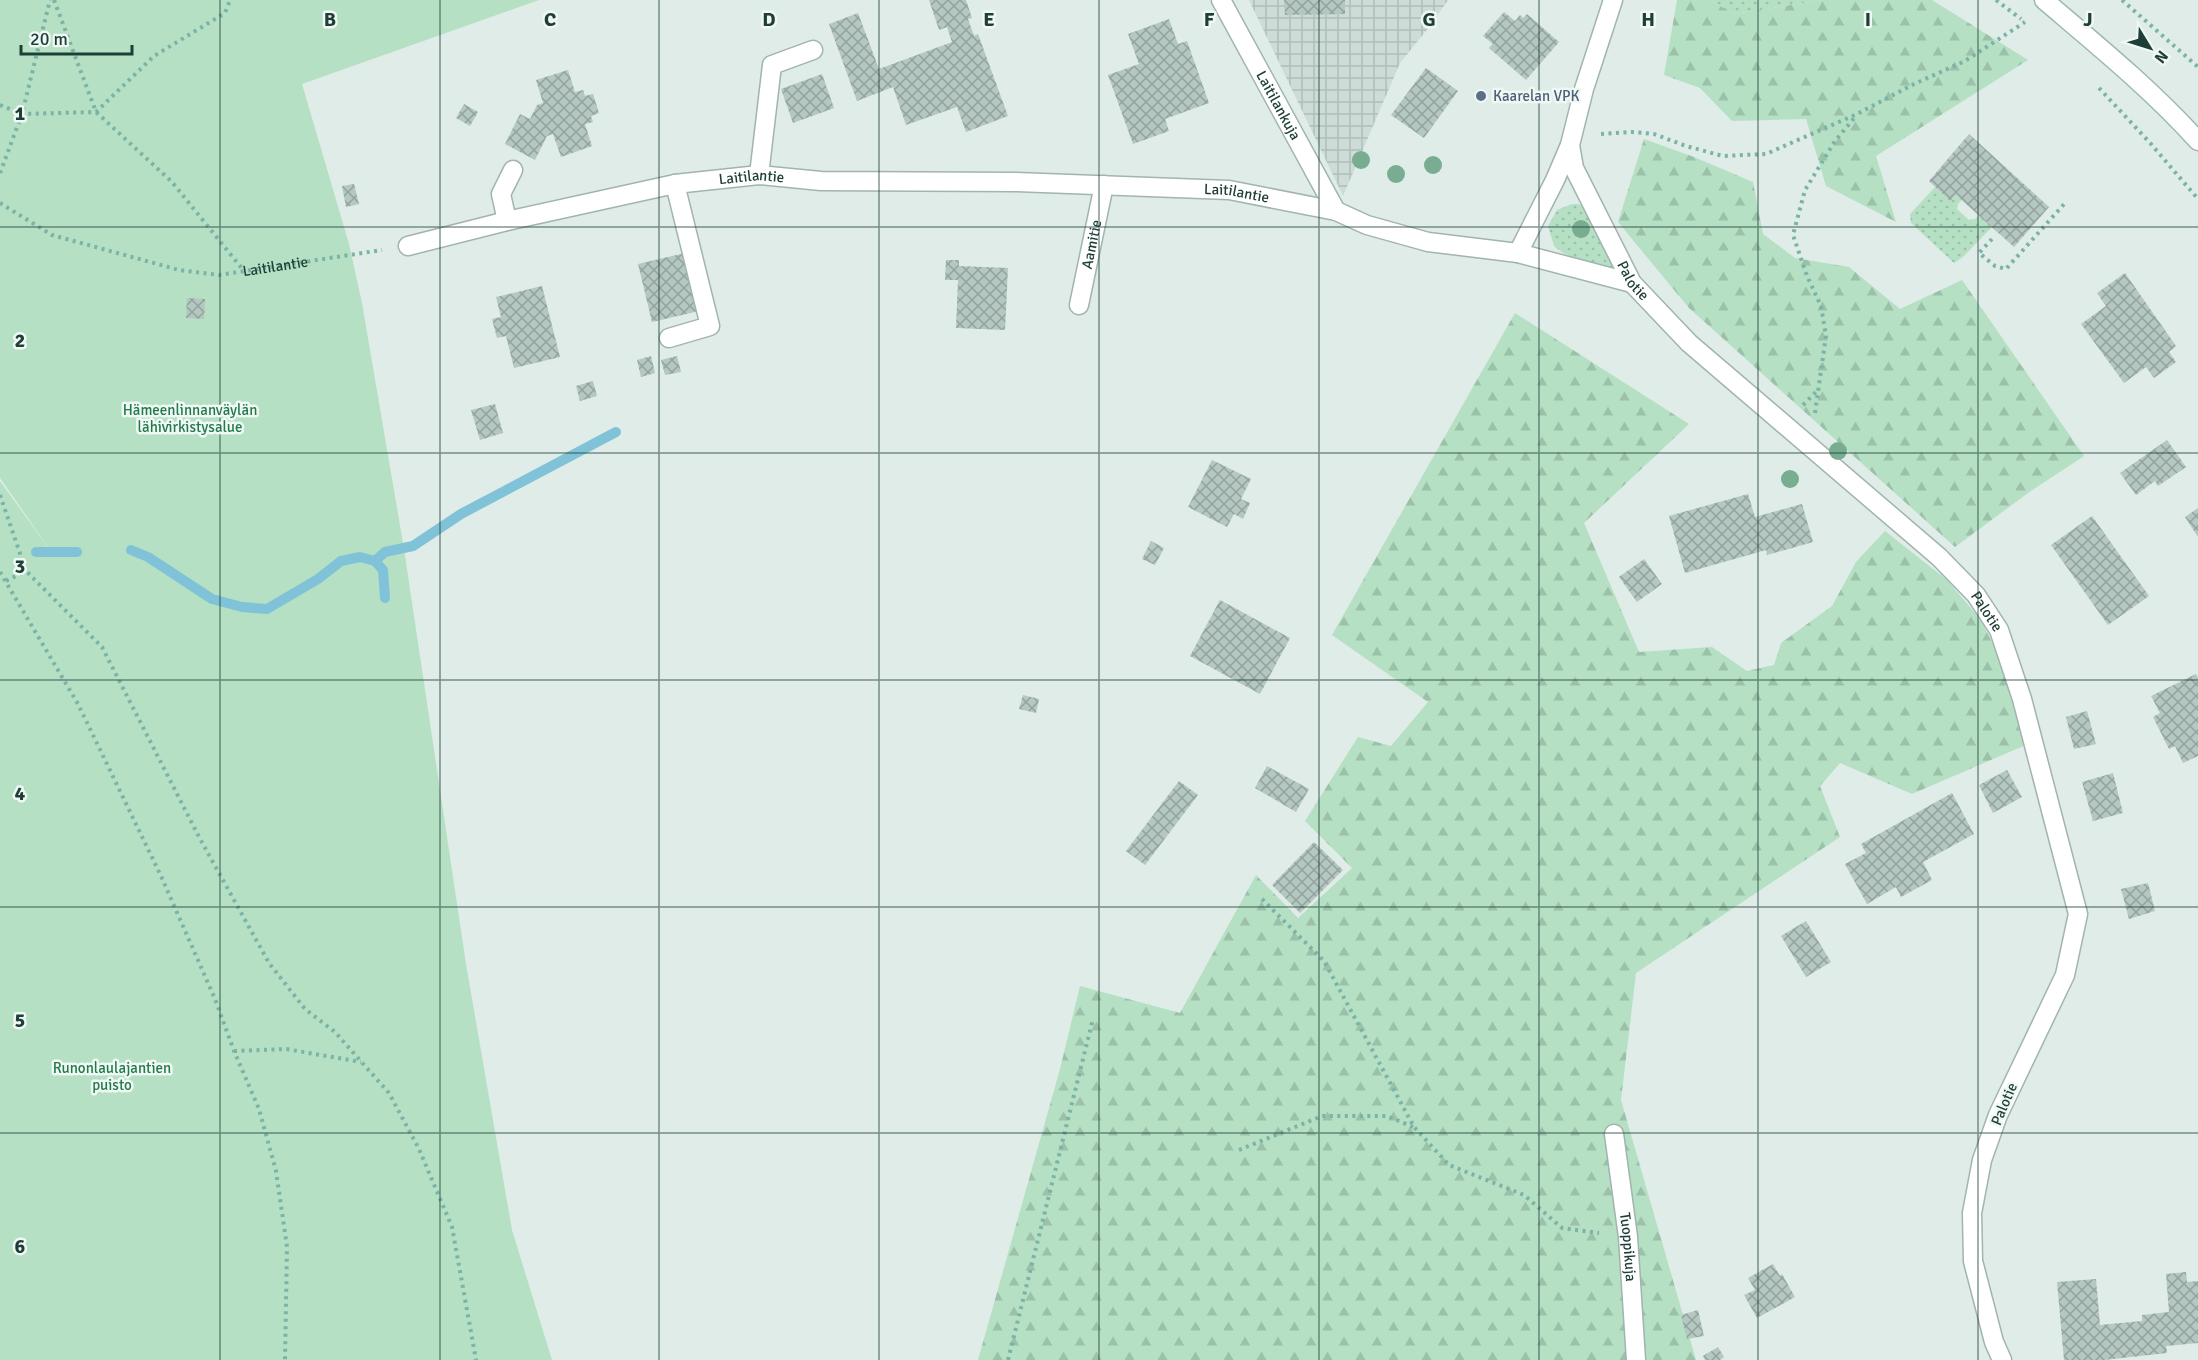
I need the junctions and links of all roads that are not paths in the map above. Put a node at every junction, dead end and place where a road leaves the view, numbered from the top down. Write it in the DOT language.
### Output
graph roads {
  1 [pos="1221,0"];
  2 [pos="1613,0"];
  3 [pos="2044,0"];
  4 [pos="813,50"];
  5 [pos="2198,141"];
  6 [pos="1570,145"];
  7 [pos="513,170"];
  8 [pos="759,175"];
  9 [pos="675,184"];
  10 [pos="1104,185"];
  11 [pos="1336,211"];
  12 [pos="507,221"];
  13 [pos="408,246"];
  14 [pos="1518,253"];
  15 [pos="1632,283"];
  16 [pos="1079,305"];
  17 [pos="669,338"];
  18 [pos="1614,1134"];
  19 [pos="1636,1360"];
  20 [pos="2002,1360"];
  1 -- 11 [label="street, Laitilankuja"];
  2 -- 6 [label="street, Palotie"];
  3 -- 5 [label="street"];
  4 -- 8 [label="street"];
  6 -- 14 [label="street"];
  6 -- 15 [label="street, Palotie"];
  7 -- 12 [label="street"];
  8 -- 9 [label="street, Laitilantie"];
  8 -- 10 [label="street, Laitilantie"];
  9 -- 12 [label="street, Laitilantie"];
  9 -- 17 [label="street"];
  10 -- 11 [label="street, Laitilantie"];
  10 -- 16 [label="street, Aamitie"];
  11 -- 14 [label="street, Laitilantie"];
  12 -- 13 [label="street, Laitilantie"];
  14 -- 15 [label="street, Laitilantie"];
  15 -- 20 [label="street, Palotie"];
  18 -- 19 [label="street, Tuoppikuja"];
}
